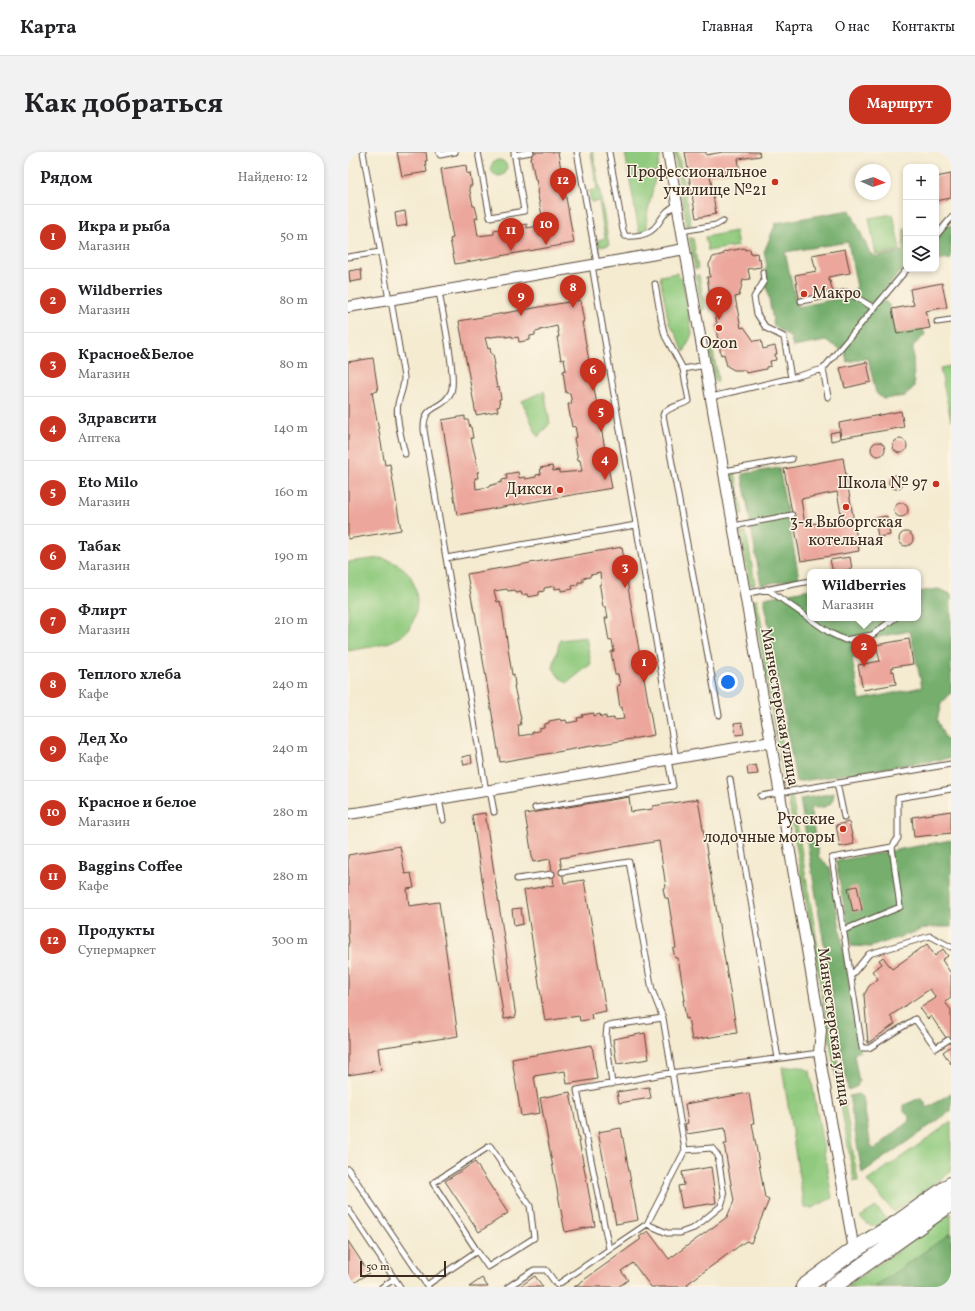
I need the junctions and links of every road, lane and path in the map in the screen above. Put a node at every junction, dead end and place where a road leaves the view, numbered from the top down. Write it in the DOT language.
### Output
graph roads {
  1 [pos="363,152"];
  2 [pos="439,152"];
  3 [pos="455,152"];
  4 [pos="478,152"];
  5 [pos="531,152"];
  6 [pos="577,152"];
  7 [pos="610,152"];
  8 [pos="668,152"];
  9 [pos="514,154"];
  10 [pos="678,205"];
  11 [pos="951,218"];
  12 [pos="723,221"];
  13 [pos="682,232"];
  14 [pos="939,232"];
  15 [pos="685,249"];
  16 [pos="380,252"];
  17 [pos="348,257"];
  18 [pos="594,265"];
  19 [pos="763,272"];
  20 [pos="904,272"];
  21 [pos="655,284"];
  22 [pos="439,292"];
  23 [pos="390,300"];
  24 [pos="801,301"];
  25 [pos="348,307"];
  26 [pos="874,308"];
  27 [pos="951,320"];
  28 [pos="937,322"];
  29 [pos="706,365"];
  30 [pos="683,369"];
  31 [pos="823,369"];
  32 [pos="791,378"];
  33 [pos="711,397"];
  34 [pos="828,397"];
  35 [pos="405,454"];
  36 [pos="792,459"];
  37 [pos="724,471"];
  38 [pos="792,515"];
  39 [pos="636,526"];
  40 [pos="733,526"];
  41 [pos="446,558"];
  42 [pos="807,582"];
  43 [pos="768,590"];
  44 [pos="744,594"];
  45 [pos="807,616"];
  46 [pos="814,621"];
  47 [pos="891,621"];
  48 [pos="718,715"];
  49 [pos="771,742"];
  50 [pos="672,759"];
  51 [pos="951,764"];
  52 [pos="730,779"];
  53 [pos="836,783"];
  54 [pos="951,788"];
  55 [pos="488,791"];
  56 [pos="779,793"];
  57 [pos="761,796"];
  58 [pos="440,799"];
  59 [pos="535,808"];
  60 [pos="494,812"];
  61 [pos="348,814"];
  62 [pos="844,817"];
  63 [pos="443,820"];
  64 [pos="892,847"];
  65 [pos="562,872"];
  66 [pos="552,874"];
  67 [pos="517,879"];
  68 [pos="844,930"];
  69 [pos="951,946"];
  70 [pos="851,976"];
  71 [pos="663,1018"];
  72 [pos="948,1040"];
  73 [pos="819,1053"];
  74 [pos="778,1058"];
  75 [pos="672,1073"];
  76 [pos="612,1084"];
  77 [pos="685,1150"];
  78 [pos="348,1169"];
  79 [pos="951,1185"];
  80 [pos="951,1204"];
  81 [pos="348,1210"];
  82 [pos="647,1224"];
  83 [pos="609,1249"];
  84 [pos="854,1250"];
  85 [pos="477,1251"];
  86 [pos="865,1264"];
  87 [pos="394,1279"];
  88 [pos="427,1286"];
  89 [pos="382,1287"];
  90 [pos="400,1287"];
  91 [pos="508,1287"];
  92 [pos="804,1287"];
  93 [pos="832,1287"];
  1 -- 16 [label="lane"];
  2 -- 3 [label="lane"];
  4 -- 9 [label="lane"];
  5 -- 9 [label="lane"];
  6 -- 18 [label="lane"];
  7 -- 10 [label="lane"];
  8 -- 10 [label="street, Манчестерская улица"];
  10 -- 13 [label="street, Манчестерская улица"];
  11 -- 14 [label="lane"];
  12 -- 13 [label="lane"];
  13 -- 15 [label="street, Манчестерская улица"];
  15 -- 18 [label="street"];
  15 -- 29 [label="street, Манчестерская улица"];
  16 -- 17 [label="lane"];
  16 -- 23 [label="lane"];
  18 -- 22 [label="street"];
  18 -- 39 [label="lane"];
  19 -- 32 [label="lane"];
  20 -- 26 [label="lane"];
  21 -- 30 [label="lane"];
  22 -- 23 [label="street"];
  22 -- 41 [label="lane"];
  23 -- 25 [label="street"];
  23 -- 35 [label="lane"];
  24 -- 26 [label="lane"];
  26 -- 31 [label="lane"];
  27 -- 28 [label="lane"];
  29 -- 30 [label="lane"];
  29 -- 33 [label="street, Манчестерская улица"];
  30 -- 48 [label="lane"];
  31 -- 32 [label="lane"];
  31 -- 34 [label="lane"];
  32 -- 33 [label="lane"];
  33 -- 37 [label="street, Манчестерская улица"];
  36 -- 37 [label="lane"];
  37 -- 40 [label="street, Манчестерская улица"];
  38 -- 40 [label="lane"];
  39 -- 41 [label="lane"];
  39 -- 50 [label="lane"];
  40 -- 44 [label="street, Манчестерская улица"];
  41 -- 55 [label="lane"];
  42 -- 43 [label="lane"];
  43 -- 44 [label="lane"];
  43 -- 45 [label="lane"];
  44 -- 49 [label="street, Манчестерская улица"];
  46 -- 47 [label="lane"];
  49 -- 50 [label="street"];
  49 -- 56 [label="street, Манчестерская улица"];
  50 -- 55 [label="street"];
  50 -- 59 [label="lane"];
  51 -- 53 [label="lane"];
  52 -- 74 [label="lane"];
  53 -- 56 [label="lane"];
  53 -- 62 [label="lane"];
  54 -- 64 [label="lane"];
  55 -- 58 [label="street"];
  55 -- 60 [label="lane"];
  56 -- 57 [label="lane"];
  56 -- 73 [label="street, Манчестерская улица"];
  58 -- 61 [label="street"];
  58 -- 63 [label="lane"];
  64 -- 68 [label="lane"];
  64 -- 68 [label="lane"];
  65 -- 71 [label="lane"];
  66 -- 67 [label="lane"];
  68 -- 70 [label="lane"];
  69 -- 70 [label="lane"];
  70 -- 72 [label="lane"];
  71 -- 75 [label="lane"];
  71 -- 76 [label="lane"];
  73 -- 74 [label="lane"];
  73 -- 84 [label="street, Манчестерская улица"];
  74 -- 75 [label="lane"];
  75 -- 76 [label="lane"];
  75 -- 77 [label="lane"];
  76 -- 83 [label="lane"];
  77 -- 82 [label="lane"];
  77 -- 82 [label="lane"];
  78 -- 88 [label="lane"];
  79 -- 84 [label="main road"];
  80 -- 86 [label="main road"];
  81 -- 87 [label="lane"];
  82 -- 83 [label="lane"];
  83 -- 91 [label="lane"];
  84 -- 86 [label="street, Манчестерская улица"];
  84 -- 92 [label="main road"];
  85 -- 85 [label="lane"];
  85 -- 88 [label="lane"];
  86 -- 93 [label="main road"];
  87 -- 89 [label="lane"];
  87 -- 90 [label="lane"];
}
